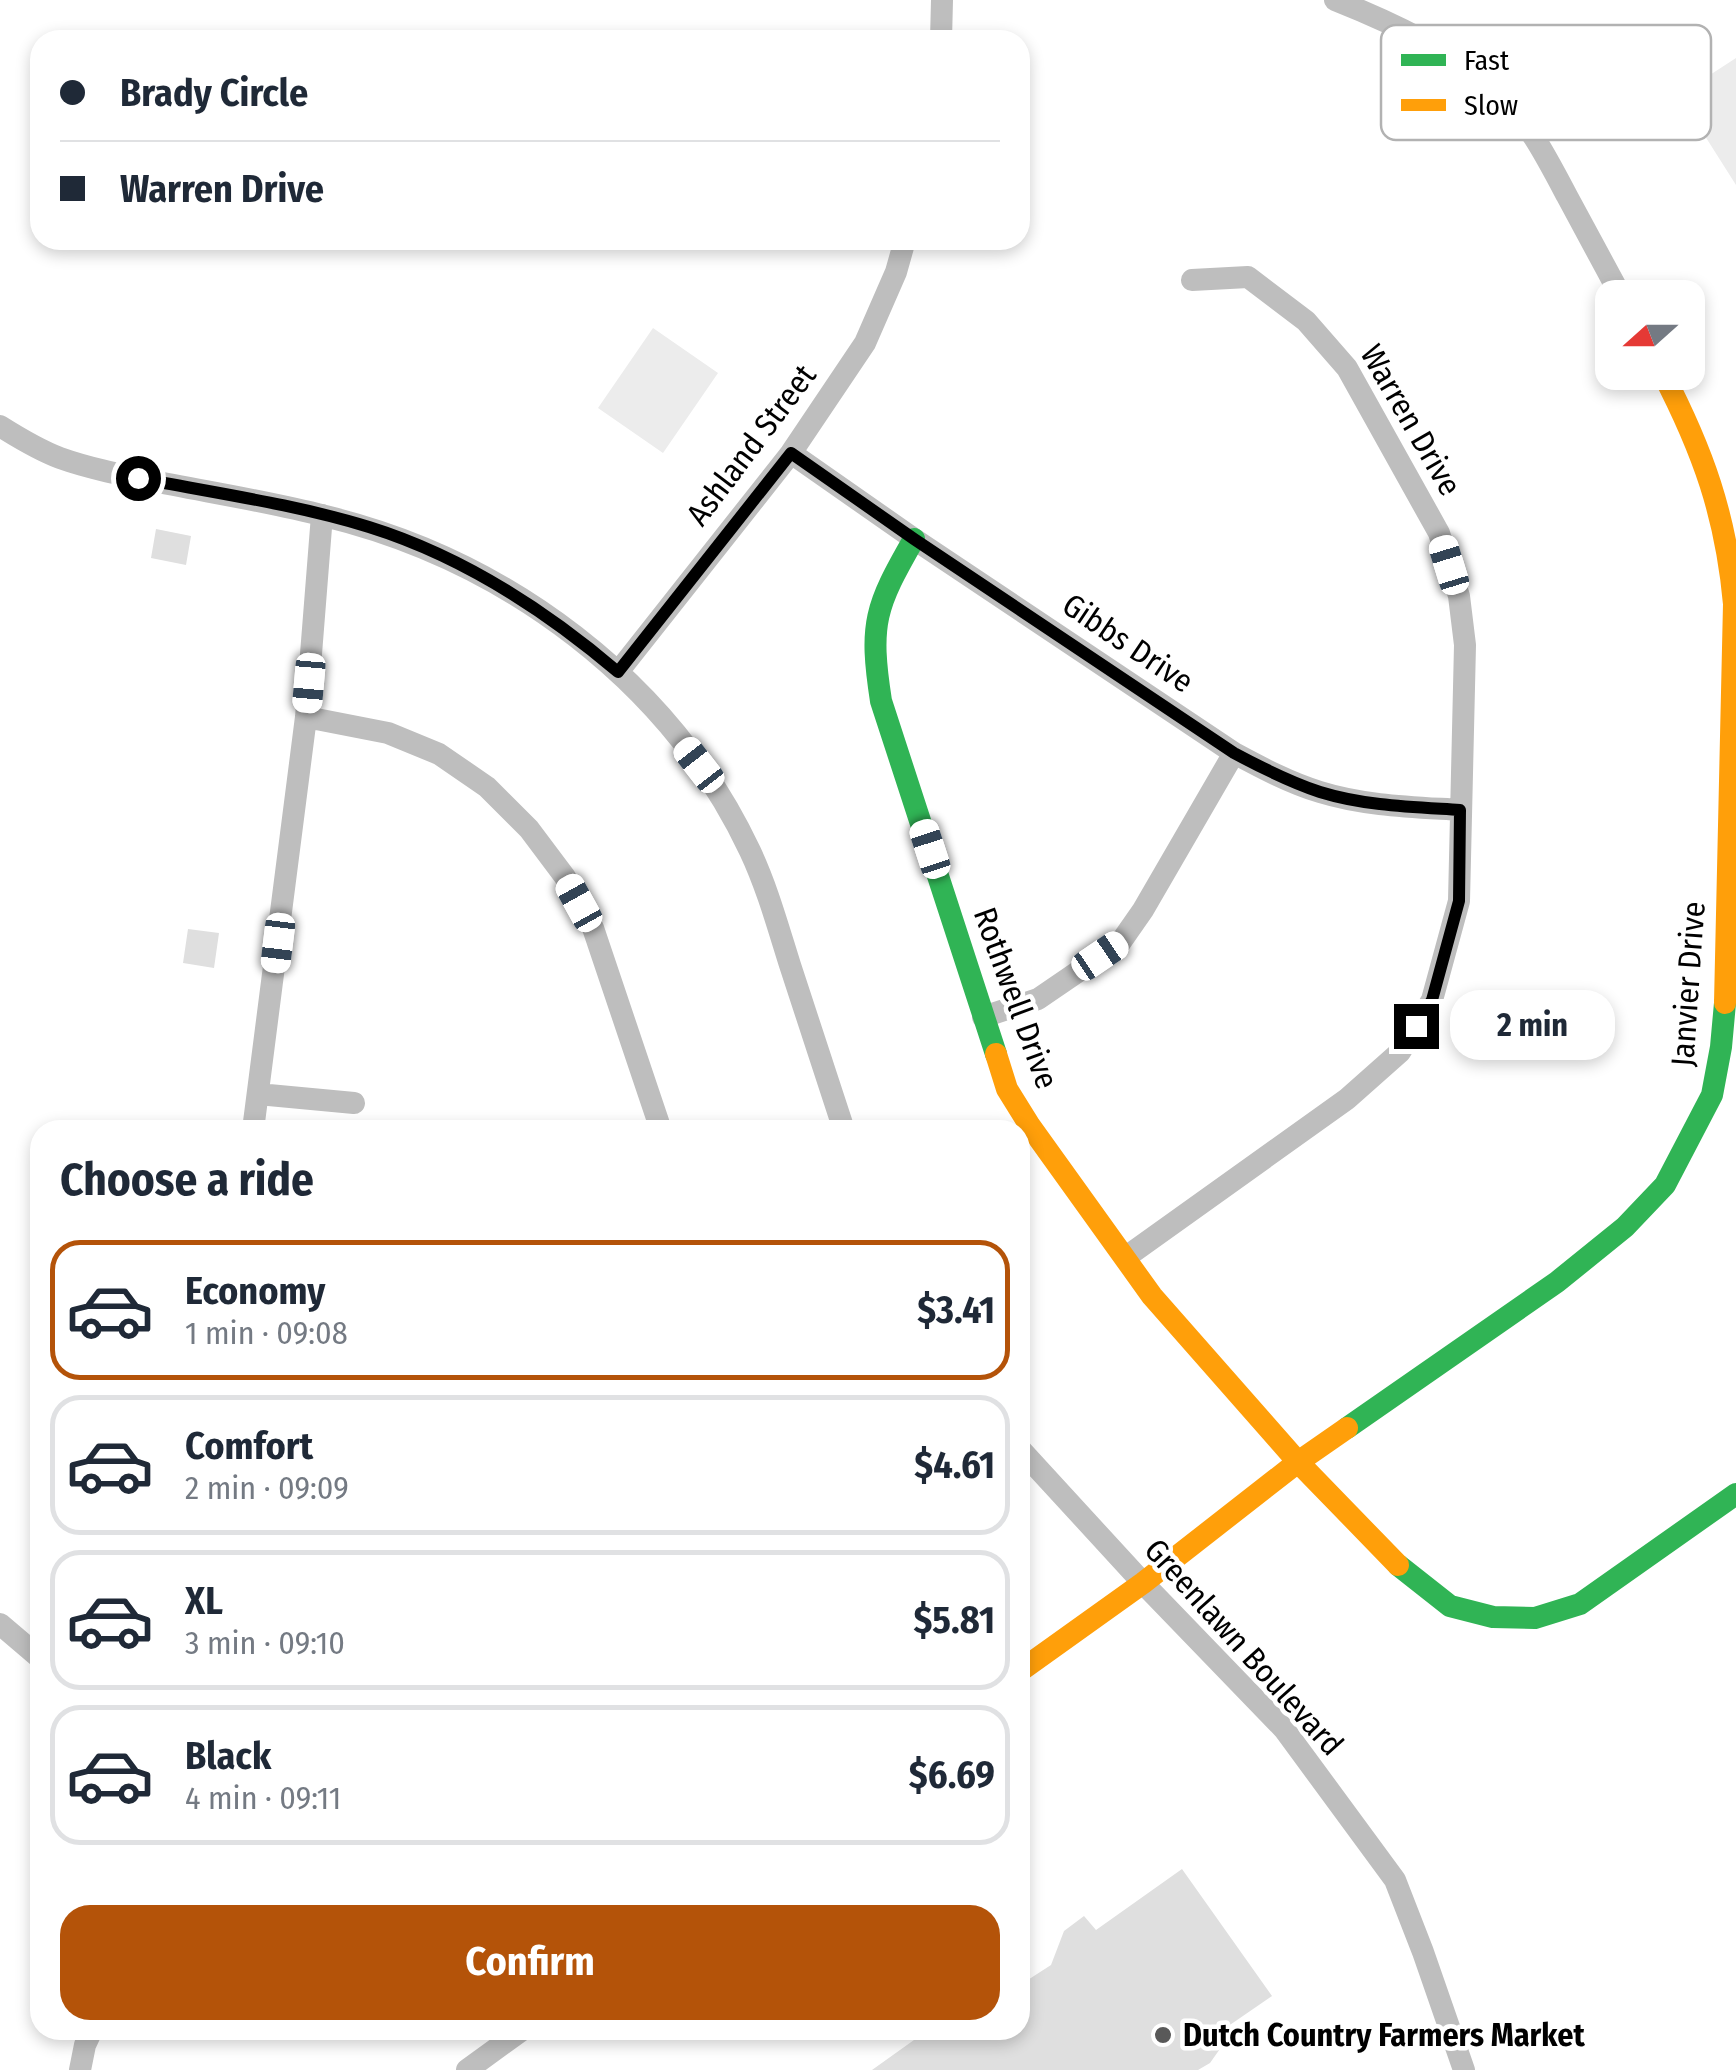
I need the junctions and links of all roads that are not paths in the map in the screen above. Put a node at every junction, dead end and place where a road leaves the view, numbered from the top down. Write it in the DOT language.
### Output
graph roads {
  1 [pos="942,0"];
  2 [pos="1335,0"];
  3 [pos="1373,7"];
  4 [pos="1401,25"];
  5 [pos="941,30"];
  6 [pos="1536,140"];
  7 [pos="903,250"];
  8 [pos="1192,280"];
  9 [pos="1612,280"];
  10 [pos="1671,390"];
  11 [pos="0,426"];
  12 [pos="791,453"];
  13 [pos="322,515"];
  14 [pos="914,539"];
  15 [pos="618,672"];
  16 [pos="306,717"];
  17 [pos="1234,753"];
  18 [pos="1460,810"];
  19 [pos="1733,818"];
  20 [pos="983,1016"];
  21 [pos="258,1094"];
  22 [pos="354,1104"];
  23 [pos="255,1120"];
  24 [pos="658,1120"];
  25 [pos="841,1120"];
  26 [pos="1027,1120"];
  27 [pos="1030,1126"];
  28 [pos="1126,1257"];
  29 [pos="1030,1459"];
  30 [pos="1298,1462"];
  31 [pos="1736,1494"];
  32 [pos="1143,1583"];
  33 [pos="0,1624"];
  34 [pos="30,1648"];
  35 [pos="1030,1664"];
  36 [pos="87,2040"];
  37 [pos="508,2040"];
  38 [pos="80,2070"];
  39 [pos="467,2070"];
  40 [pos="1464,2070"];
  1 -- 5 [label="street"];
  2 -- 3 [label="street"];
  3 -- 4 [label="street"];
  6 -- 9 [label="street"];
  7 -- 12 [label="street, Ashland Street"];
  8 -- 18 [label="street, Warren Drive"];
  10 -- 19 [label="street, Janvier Drive"];
  11 -- 13 [label="street"];
  12 -- 14 [label="street, Gibbs Drive"];
  12 -- 15 [label="street, Ashland Street"];
  13 -- 15 [label="street"];
  13 -- 16 [label="street"];
  14 -- 17 [label="street, Gibbs Drive"];
  14 -- 20 [label="street, Rothwell Drive"];
  15 -- 25 [label="street"];
  16 -- 21 [label="street"];
  16 -- 24 [label="street"];
  17 -- 18 [label="street, Gibbs Drive"];
  17 -- 20 [label="street"];
  18 -- 28 [label="street, Warren Drive"];
  19 -- 30 [label="street, Janvier Drive"];
  20 -- 26 [label="street, Rothwell Drive"];
  21 -- 22 [label="street"];
  21 -- 23 [label="street"];
  27 -- 28 [label="street, Rothwell Drive"];
  28 -- 30 [label="street, Rothwell Drive"];
  29 -- 32 [label="street, Greenlawn Boulevard"];
  30 -- 31 [label="street, Rothwell Drive"];
  30 -- 32 [label="street, Janvier Drive"];
  32 -- 35 [label="street, Janvier Drive"];
  32 -- 40 [label="street, Greenlawn Boulevard"];
  33 -- 34 [label="street"];
  36 -- 38 [label="street"];
  37 -- 39 [label="street"];
}
